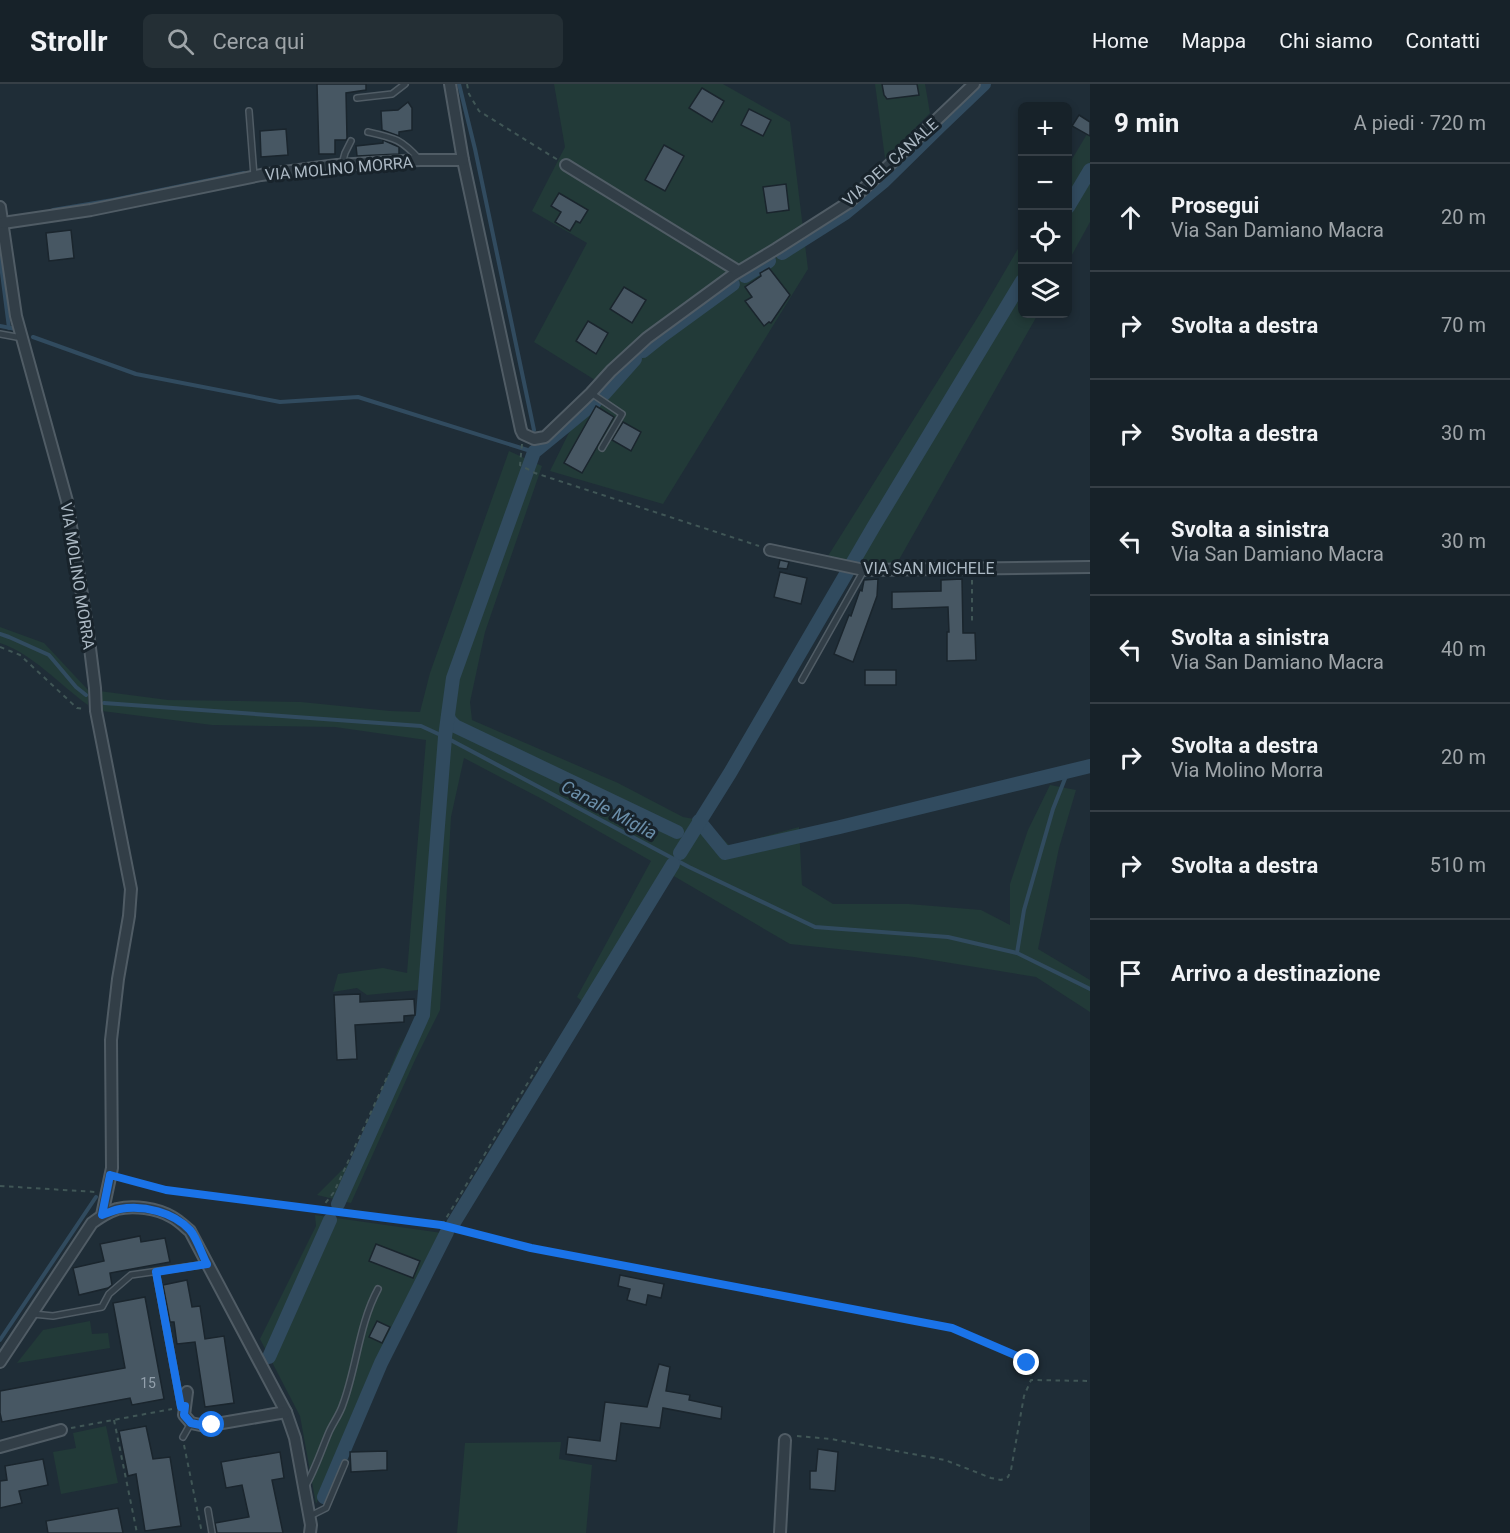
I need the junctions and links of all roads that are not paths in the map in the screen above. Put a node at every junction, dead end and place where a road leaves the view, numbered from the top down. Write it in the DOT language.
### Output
graph roads {
  1 [pos="405,84"];
  2 [pos="450,84"];
  3 [pos="974,84"];
  4 [pos="357,98"];
  5 [pos="249,111"];
  6 [pos="368,132"];
  7 [pos="351,141"];
  8 [pos="420,160"];
  9 [pos="463,160"];
  10 [pos="342,164"];
  11 [pos="566,165"];
  12 [pos="254,176"];
  13 [pos="0,207"];
  14 [pos="3,223"];
  15 [pos="738,271"];
  16 [pos="0,334"];
  17 [pos="22,338"];
  18 [pos="591,393"];
  19 [pos="602,448"];
  20 [pos="770,550"];
  21 [pos="1090,567"];
  22 [pos="861,569"];
  23 [pos="802,680"];
  24 [pos="102,1215"];
  25 [pos="207,1264"];
  26 [pos="156,1272"];
  27 [pos="378,1289"];
  28 [pos="32,1314"];
  29 [pos="0,1362"];
  30 [pos="187,1392"];
  31 [pos="180,1407"];
  32 [pos="286,1412"];
  33 [pos="191,1423"];
  34 [pos="61,1430"];
  35 [pos="183,1437"];
  36 [pos="785,1440"];
  37 [pos="0,1447"];
  38 [pos="345,1463"];
  39 [pos="304,1489"];
  40 [pos="208,1510"];
  41 [pos="310,1516"];
  42 [pos="212,1533"];
  43 [pos="310,1533"];
  44 [pos="780,1533"];
  1 -- 4 [label="lane"];
  2 -- 9 [label="street"];
  3 -- 15 [label="street, VIA DEL CANALE"];
  5 -- 12 [label="lane"];
  6 -- 8 [label="lane"];
  7 -- 10 [label="lane"];
  8 -- 9 [label="street, VIA MOLINO MORRA"];
  8 -- 10 [label="street, VIA MOLINO MORRA"];
  9 -- 18 [label="street, VIA DEL CANALE"];
  10 -- 12 [label="street, VIA MOLINO MORRA"];
  11 -- 15 [label="street"];
  12 -- 14 [label="street, VIA MOLINO MORRA"];
  13 -- 14 [label="street"];
  14 -- 17 [label="street, VIA MOLINO MORRA"];
  15 -- 18 [label="street, VIA DEL CANALE"];
  16 -- 17 [label="lane"];
  17 -- 24 [label="street, VIA MOLINO MORRA"];
  18 -- 19 [label="lane"];
  20 -- 22 [label="street, VIA SAN MICHELE"];
  21 -- 22 [label="street, VIA SAN MICHELE"];
  22 -- 23 [label="lane"];
  24 -- 25 [label="street"];
  24 -- 28 [label="street, VIA MOLINO MORRA"];
  25 -- 26 [label="lane"];
  25 -- 32 [label="street"];
  26 -- 28 [label="lane"];
  26 -- 31 [label="lane"];
  27 -- 39 [label="lane"];
  28 -- 29 [label="street, VIA MOLINO MORRA"];
  30 -- 31 [label="street"];
  31 -- 33 [label="street"];
  32 -- 33 [label="street"];
  32 -- 39 [label="street"];
  33 -- 35 [label="lane"];
  34 -- 37 [label="street"];
  36 -- 44 [label="street"];
  38 -- 41 [label="lane"];
  39 -- 41 [label="street"];
  40 -- 42 [label="lane"];
  41 -- 43 [label="street"];
}
